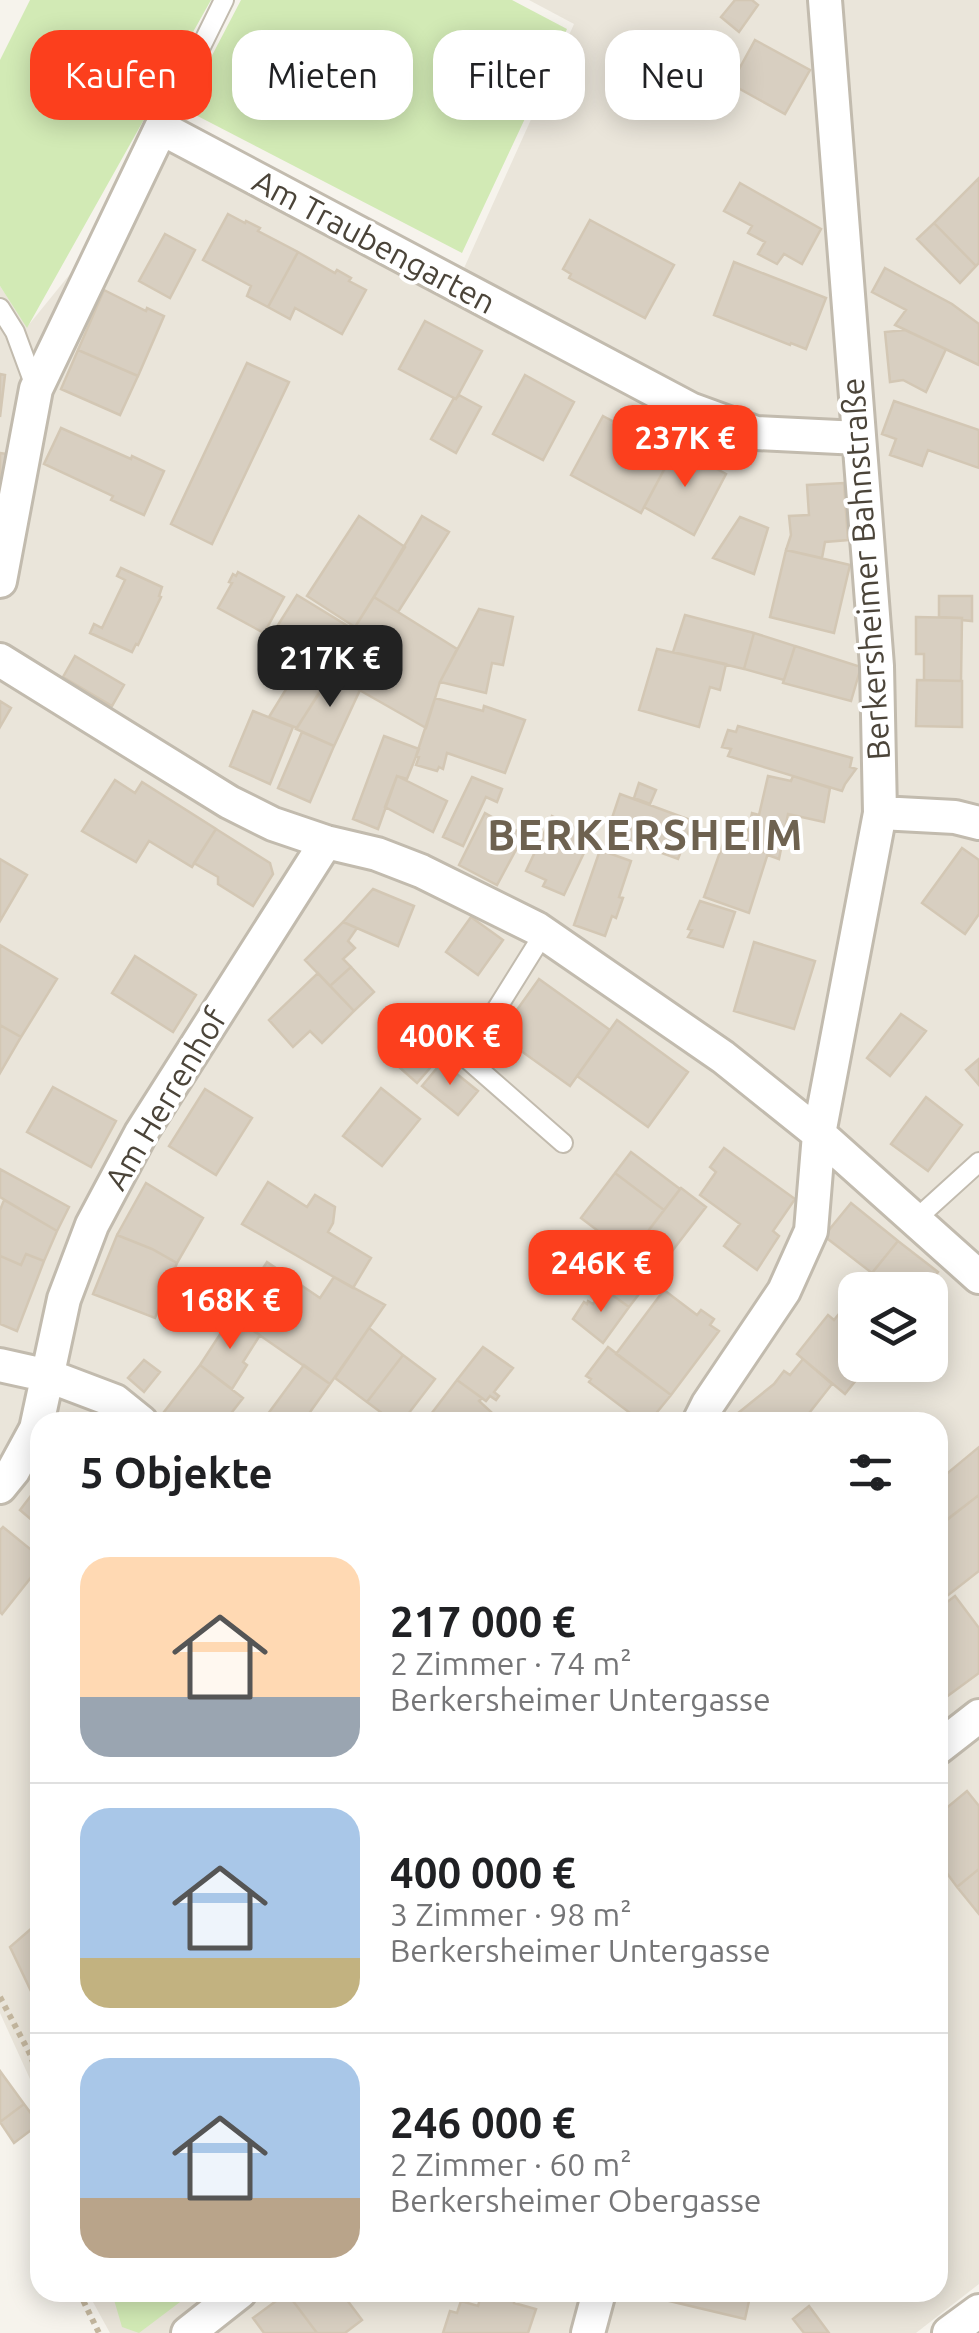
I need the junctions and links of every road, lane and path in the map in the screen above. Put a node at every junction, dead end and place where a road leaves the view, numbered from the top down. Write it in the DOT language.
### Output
graph roads {
  1 [pos="224,0"];
  2 [pos="826,0"];
  3 [pos="161,128"];
  4 [pos="0,308"];
  5 [pos="36,389"];
  6 [pos="859,438"];
  7 [pos="0,580"];
  8 [pos="0,660"];
  9 [pos="880,813"];
  10 [pos="979,823"];
  11 [pos="326,842"];
  12 [pos="544,932"];
  13 [pos="820,1134"];
  14 [pos="563,1143"];
  15 [pos="979,1162"];
  16 [pos="914,1220"];
  17 [pos="979,1278"];
  18 [pos="0,1365"];
  19 [pos="48,1376"];
  20 [pos="40,1412"];
  21 [pos="129,1412"];
  22 [pos="704,1412"];
  23 [pos="30,1440"];
  24 [pos="0,1487"];
  25 [pos="979,1716"];
  26 [pos="948,1740"];
  27 [pos="0,1997"];
  28 [pos="30,2056"];
  29 [pos="84,2302"];
  30 [pos="227,2302"];
  31 [pos="596,2302"];
  32 [pos="979,2310"];
  33 [pos="99,2333"];
  34 [pos="188,2333"];
  35 [pos="588,2333"];
  36 [pos="949,2333"];
  1 -- 3 [label="lane"];
  2 -- 6 [label="street, Berkersheimer Bahnstraße"];
  3 -- 5 [label="street"];
  3 -- 6 [label="street, Am Traubengarten"];
  4 -- 5 [label="lane"];
  5 -- 7 [label="street"];
  6 -- 9 [label="street, Berkersheimer Bahnstraße"];
  8 -- 11 [label="street"];
  9 -- 10 [label="street"];
  9 -- 13 [label="street, Berkersheimer Bahnstraße"];
  11 -- 12 [label="street"];
  11 -- 19 [label="street, Am Herrenhof"];
  12 -- 13 [label="street"];
  12 -- 14 [label="lane"];
  13 -- 16 [label="street"];
  13 -- 22 [label="street, Berkersheimer Bahnstraße"];
  15 -- 16 [label="lane"];
  16 -- 17 [label="street"];
  18 -- 19 [label="street"];
  19 -- 20 [label="street, Am Herrenhof"];
  19 -- 21 [label="street"];
  23 -- 24 [label="street, Am Herrenhof"];
  25 -- 26 [label="street"];
  27 -- 28 [label="path"];
  29 -- 33 [label="path"];
  30 -- 34 [label="street"];
  31 -- 35 [label="street"];
  32 -- 36 [label="street"];
}
